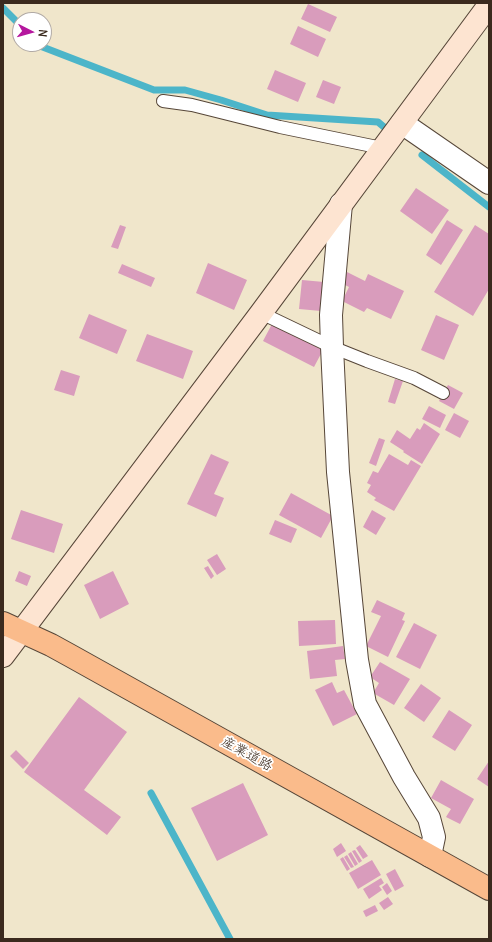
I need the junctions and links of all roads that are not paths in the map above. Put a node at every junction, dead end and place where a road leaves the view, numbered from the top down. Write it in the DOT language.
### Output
graph roads {
  1 [pos="489,5"];
  2 [pos="163,101"];
  3 [pos="402,123"];
  4 [pos="382,148"];
  5 [pos="489,183"];
  6 [pos="341,204"];
  7 [pos="261,312"];
  8 [pos="332,347"];
  9 [pos="443,393"];
  10 [pos="12,627"];
  11 [pos="3,656"];
  12 [pos="430,856"];
  13 [pos="489,890"];
  1 -- 3 [label="street"];
  2 -- 4 [label="lane"];
  3 -- 4 [label="street"];
  3 -- 5 [label="street"];
  4 -- 6 [label="street"];
  6 -- 7 [label="street"];
  6 -- 8 [label="street"];
  7 -- 8 [label="lane"];
  7 -- 10 [label="street"];
  8 -- 9 [label="lane"];
  8 -- 12 [label="street"];
  10 -- 11 [label="street"];
  10 -- 12 [label="main road, 産業道路"];
  12 -- 13 [label="main road, 産業道路"];
}
